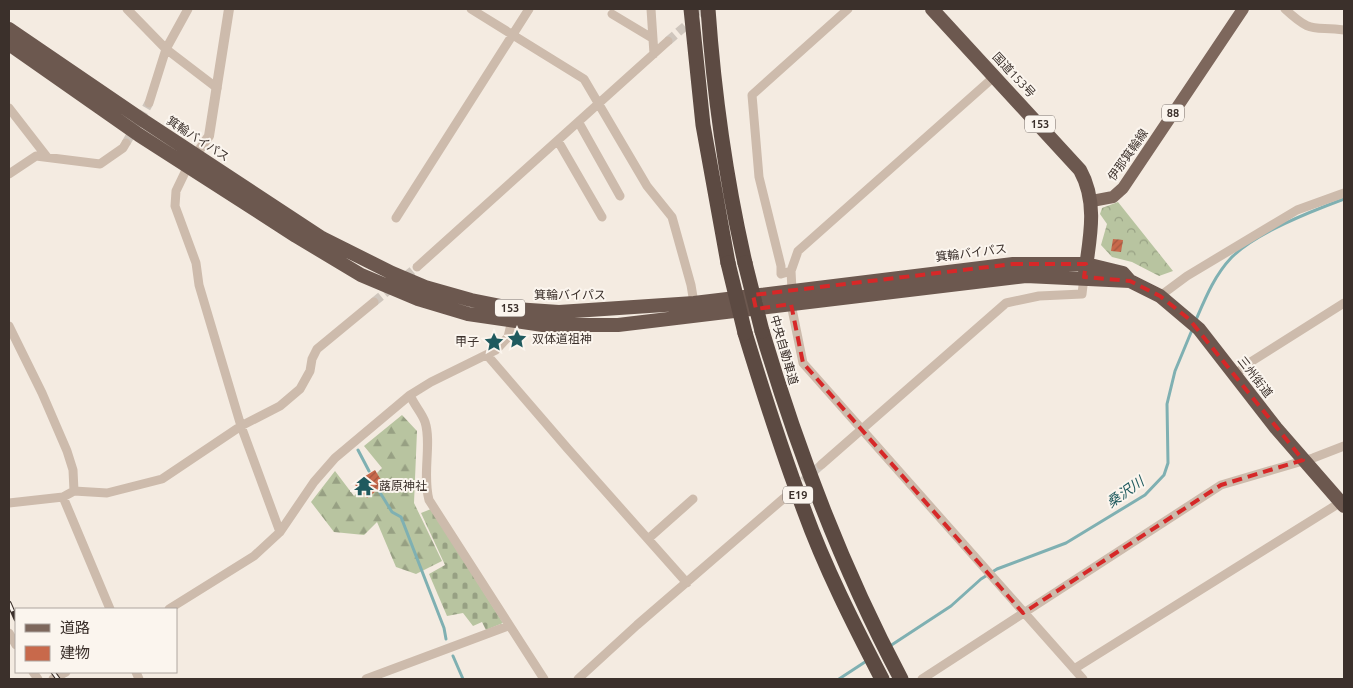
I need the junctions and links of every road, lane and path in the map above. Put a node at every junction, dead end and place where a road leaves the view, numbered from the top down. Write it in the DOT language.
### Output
graph roads {
  1 [pos="128,9"];
  2 [pos="188,9"];
  3 [pos="229,9"];
  4 [pos="471,9"];
  5 [pos="529,9"];
  6 [pos="651,9"];
  7 [pos="691,9"];
  8 [pos="708,9"];
  9 [pos="848,9"];
  10 [pos="1243,9"];
  11 [pos="1285,9"];
  12 [pos="938,11"];
  13 [pos="612,14"];
  14 [pos="9,29"];
  15 [pos="1344,30"];
  16 [pos="512,35"];
  17 [pos="652,38"];
  18 [pos="668,42"];
  19 [pos="9,44"];
  20 [pos="166,49"];
  21 [pos="654,54"];
  22 [pos="995,76"];
  23 [pos="217,88"];
  24 [pos="148,103"];
  25 [pos="599,105"];
  26 [pos="9,108"];
  27 [pos="579,123"];
  28 [pos="558,141"];
  29 [pos="126,143"];
  30 [pos="47,157"];
  31 [pos="192,160"];
  32 [pos="9,174"];
  33 [pos="1344,193"];
  34 [pos="620,196"];
  35 [pos="1092,201"];
  36 [pos="602,217"];
  37 [pos="396,218"];
  38 [pos="418,267"];
  39 [pos="791,271"];
  40 [pos="1085,271"];
  41 [pos="1160,296"];
  42 [pos="791,297"];
  43 [pos="374,302"];
  44 [pos="694,303"];
  45 [pos="1344,303"];
  46 [pos="512,320"];
  47 [pos="9,326"];
  48 [pos="488,354"];
  49 [pos="1235,375"];
  50 [pos="410,395"];
  51 [pos="241,426"];
  52 [pos="862,430"];
  53 [pos="1344,446"];
  54 [pos="1302,460"];
  55 [pos="820,465"];
  56 [pos="74,491"];
  57 [pos="63,496"];
  58 [pos="693,499"];
  59 [pos="783,499"];
  60 [pos="9,503"];
  61 [pos="1342,504"];
  62 [pos="280,532"];
  63 [pos="648,539"];
  64 [pos="687,583"];
  65 [pos="110,608"];
  66 [pos="170,608"];
  67 [pos="1023,613"];
  68 [pos="508,626"];
  69 [pos="1074,669"];
  70 [pos="64,673"];
  71 [pos="53,679"];
  72 [pos="366,679"];
  73 [pos="544,679"];
  74 [pos="578,679"];
  75 [pos="882,679"];
  76 [pos="901,679"];
  77 [pos="922,679"];
  78 [pos="1083,679"];
  1 -- 20 [label="street"];
  2 -- 20 [label="street"];
  3 -- 23 [label="street"];
  4 -- 16 [label="street"];
  5 -- 16 [label="street"];
  6 -- 17 [label="street"];
  7 -- 75 [label="highway, E19, bridge"];
  8 -- 76 [label="highway, 中央自動車道 / E19, bridge"];
  9 -- 39 [label="street"];
  10 -- 35 [label="main road, 伊那箕輪線 / 88"];
  11 -- 15 [label="street"];
  12 -- 22 [label="highway, 国道153号 / 153"];
  13 -- 17 [label="street"];
  14 -- 31 [label="highway, 箕輪バイパス / 153"];
  16 -- 25 [label="street"];
  16 -- 37 [label="street"];
  17 -- 21 [label="street"];
  18 -- 21 [label="street"];
  19 -- 31 [label="highway, 箕輪バイパス / 153"];
  20 -- 23 [label="street"];
  20 -- 24 [label="street"];
  21 -- 25 [label="street"];
  22 -- 35 [label="highway, 国道153号 / 153"];
  22 -- 39 [label="street"];
  23 -- 31 [label="street"];
  25 -- 27 [label="street"];
  25 -- 44 [label="street"];
  26 -- 30 [label="street"];
  27 -- 28 [label="street"];
  27 -- 34 [label="street"];
  28 -- 36 [label="street"];
  28 -- 38 [label="street"];
  29 -- 30 [label="street"];
  30 -- 32 [label="street"];
  31 -- 44 [label="highway, 箕輪バイパス / 153"];
  31 -- 46 [label="highway, 箕輪バイパス / 153"];
  31 -- 51 [label="street"];
  33 -- 41 [label="street"];
  35 -- 40 [label="highway, 国道153号 / 153"];
  39 -- 42 [label="street"];
  40 -- 41 [label="highway, 三州街道 / 153"];
  40 -- 42 [label="highway, 箕輪バイパス / 153"];
  40 -- 52 [label="street"];
  41 -- 49 [label="highway, 三州街道 / 153"];
  42 -- 44 [label="highway, 箕輪バイパス / 153"];
  42 -- 46 [label="highway, 箕輪バイパス / 153"];
  42 -- 52 [label="street"];
  43 -- 51 [label="street"];
  45 -- 49 [label="street"];
  46 -- 48 [label="street"];
  47 -- 56 [label="street"];
  48 -- 50 [label="street"];
  48 -- 63 [label="street"];
  49 -- 54 [label="highway, 三州街道 / 153"];
  50 -- 62 [label="street"];
  50 -- 68 [label="street"];
  51 -- 56 [label="street"];
  51 -- 62 [label="street"];
  52 -- 55 [label="street"];
  52 -- 67 [label="street"];
  53 -- 54 [label="street"];
  54 -- 61 [label="highway, 三州街道 / 153"];
  54 -- 67 [label="street"];
  56 -- 57 [label="street"];
  57 -- 60 [label="street"];
  57 -- 65 [label="street"];
  58 -- 63 [label="street"];
  59 -- 64 [label="street"];
  61 -- 69 [label="street"];
  62 -- 66 [label="street"];
  63 -- 64 [label="street"];
  64 -- 74 [label="street"];
  67 -- 69 [label="street"];
  67 -- 77 [label="street"];
  68 -- 72 [label="street"];
  68 -- 73 [label="street"];
  69 -- 78 [label="street"];
  70 -- 71 [label="street"];
}
